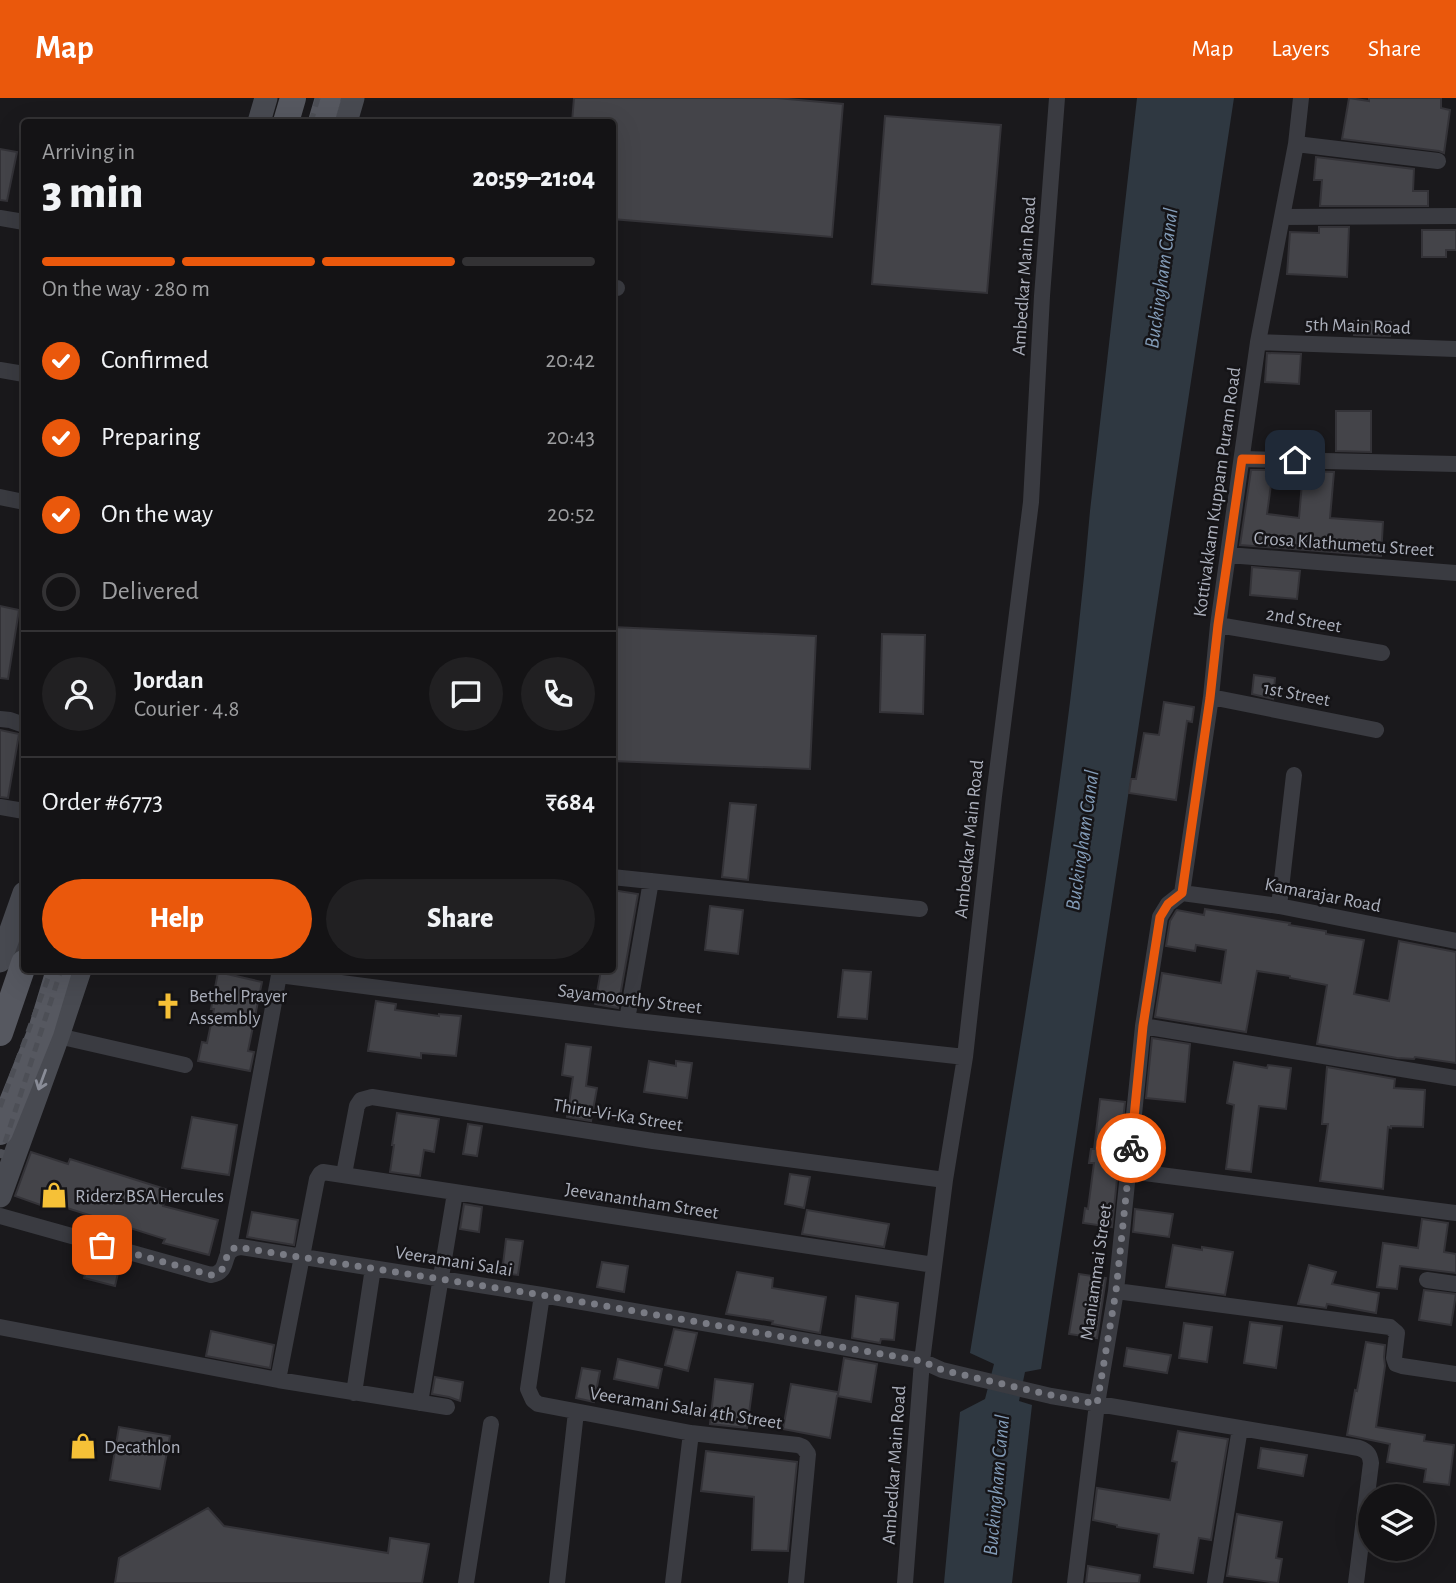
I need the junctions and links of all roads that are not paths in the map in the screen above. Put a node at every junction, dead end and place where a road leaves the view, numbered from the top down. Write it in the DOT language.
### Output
graph roads {
  1 [pos="266,98"];
  2 [pos="293,98"];
  3 [pos="328,98"];
  4 [pos="353,98"];
  5 [pos="1057,98"];
  6 [pos="1301,98"];
  7 [pos="260,119"];
  8 [pos="287,119"];
  9 [pos="322,119"];
  10 [pos="347,119"];
  11 [pos="1296,144"];
  12 [pos="1438,162"];
  13 [pos="1456,216"];
  14 [pos="0,218"];
  15 [pos="1282,218"];
  16 [pos="21,222"];
  17 [pos="1258,342"];
  18 [pos="1456,349"];
  19 [pos="0,370"];
  20 [pos="21,374"];
  21 [pos="1242,459"];
  22 [pos="1456,464"];
  23 [pos="0,497"];
  24 [pos="21,501"];
  25 [pos="1228,555"];
  26 [pos="1456,573"];
  27 [pos="1218,625"];
  28 [pos="1382,653"];
  29 [pos="1210,698"];
  30 [pos="0,719"];
  31 [pos="21,724"];
  32 [pos="1376,730"];
  33 [pos="1294,775"];
  34 [pos="0,807"];
  35 [pos="21,810"];
  36 [pos="616,877"];
  37 [pos="651,881"];
  38 [pos="1182,893"];
  39 [pos="21,904"];
  40 [pos="1279,906"];
  41 [pos="920,909"];
  42 [pos="1456,941"];
  43 [pos="8,948"];
  44 [pos="21,972"];
  45 [pos="59,973"];
  46 [pos="79,973"];
  47 [pos="279,973"];
  48 [pos="286,973"];
  49 [pos="627,1020"];
  50 [pos="1143,1026"];
  51 [pos="0,1033"];
  52 [pos="58,1036"];
  53 [pos="965,1057"];
  54 [pos="185,1065"];
  55 [pos="1456,1077"];
  56 [pos="0,1132"];
  57 [pos="1129,1171"];
  58 [pos="344,1174"];
  59 [pos="945,1180"];
  60 [pos="455,1193"];
  61 [pos="0,1196"];
  62 [pos="1456,1213"];
  63 [pos="0,1216"];
  64 [pos="228,1252"];
  65 [pos="302,1257"];
  66 [pos="934,1265"];
  67 [pos="373,1268"];
  68 [pos="440,1280"];
  69 [pos="1427,1280"];
  70 [pos="1456,1284"];
  71 [pos="1116,1291"];
  72 [pos="542,1295"];
  73 [pos="0,1327"];
  74 [pos="922,1361"];
  75 [pos="1456,1374"];
  76 [pos="278,1380"];
  77 [pos="354,1393"];
  78 [pos="421,1403"];
  79 [pos="1097,1404"];
  80 [pos="447,1407"];
  81 [pos="576,1412"];
  82 [pos="491,1424"];
  83 [pos="1240,1428"];
  84 [pos="691,1433"];
  85 [pos="466,1583"];
  86 [pos="557,1583"];
  87 [pos="673,1583"];
  88 [pos="796,1583"];
  89 [pos="905,1583"];
  90 [pos="1075,1583"];
  91 [pos="1215,1583"];
  92 [pos="1356,1583"];
  1 -- 7 [label="street"];
  2 -- 8 [label="main road"];
  3 -- 9 [label="main road"];
  4 -- 10 [label="street"];
  5 -- 53 [label="street, Ambedkar Main Road"];
  6 -- 11 [label="street, Kottivakkam Kuppam Puram Road"];
  11 -- 12 [label="street"];
  11 -- 15 [label="street, Kottivakkam Kuppam Puram Road"];
  13 -- 15 [label="street"];
  14 -- 16 [label="street"];
  15 -- 17 [label="street, Kottivakkam Kuppam Puram Road"];
  17 -- 18 [label="street, 5th Main Road"];
  17 -- 21 [label="street, Kottivakkam Kuppam Puram Road"];
  19 -- 20 [label="street"];
  21 -- 22 [label="street"];
  21 -- 25 [label="street, Kottivakkam Kuppam Puram Road"];
  23 -- 24 [label="street"];
  25 -- 26 [label="street, Crosa Klathumetu Street"];
  25 -- 27 [label="street, Kottivakkam Kuppam Puram Road"];
  27 -- 28 [label="street, 2nd Street"];
  27 -- 29 [label="street, Kottivakkam Kuppam Puram Road"];
  29 -- 32 [label="street, 1st Street"];
  29 -- 38 [label="street, Kottivakkam Kuppam Puram Road"];
  30 -- 31 [label="street"];
  33 -- 40 [label="street"];
  34 -- 35 [label="street"];
  36 -- 37 [label="street"];
  37 -- 41 [label="street"];
  37 -- 49 [label="street"];
  38 -- 40 [label="street, Kamarajar Road"];
  38 -- 50 [label="street, Maniammai Street"];
  39 -- 43 [label="street"];
  40 -- 42 [label="street, Kamarajar Road"];
  44 -- 51 [label="main road"];
  45 -- 56 [label="main road"];
  46 -- 52 [label="street"];
  47 -- 64 [label="street, Sayamoorthy Street"];
  48 -- 49 [label="street, Sayamoorthy Street"];
  49 -- 53 [label="street, Sayamoorthy Street"];
  50 -- 55 [label="street"];
  50 -- 57 [label="street, Maniammai Street"];
  52 -- 54 [label="street"];
  52 -- 61 [label="street, one-way"];
  53 -- 59 [label="street, Ambedkar Main Road"];
  57 -- 62 [label="street"];
  57 -- 71 [label="street, Maniammai Street"];
  58 -- 59 [label="street, Thiru-Vi-Ka Street"];
  58 -- 60 [label="street, Jeevanantham Street"];
  58 -- 65 [label="street"];
  59 -- 66 [label="street, Ambedkar Main Road"];
  60 -- 66 [label="street, Jeevanantham Street"];
  60 -- 68 [label="street"];
  63 -- 64 [label="street"];
  64 -- 65 [label="street, Veeramani Salai"];
  65 -- 67 [label="street, Veeramani Salai"];
  65 -- 76 [label="street"];
  66 -- 74 [label="street, Ambedkar Main Road"];
  67 -- 68 [label="street, Veeramani Salai"];
  67 -- 77 [label="street"];
  68 -- 72 [label="street, Veeramani Salai"];
  68 -- 78 [label="street"];
  69 -- 70 [label="street"];
  71 -- 75 [label="street"];
  71 -- 79 [label="street, Maniammai Street"];
  72 -- 74 [label="street, Veeramani Salai"];
  72 -- 81 [label="street, Veeramani Salai 4th Street"];
  73 -- 76 [label="street"];
  74 -- 79 [label="street, Veeramani Salai"];
  74 -- 89 [label="street, Ambedkar Main Road"];
  76 -- 77 [label="street"];
  77 -- 78 [label="street"];
  78 -- 80 [label="street"];
  79 -- 83 [label="street, Veeramani Salai"];
  79 -- 90 [label="street, Maniammai Street"];
  81 -- 84 [label="street, Veeramani Salai 4th Street"];
  81 -- 86 [label="street"];
  82 -- 85 [label="street"];
  83 -- 91 [label="street"];
  83 -- 92 [label="street, Veeramani Salai"];
  84 -- 87 [label="street"];
  84 -- 88 [label="street, Veeramani Salai 4th Street"];
}
